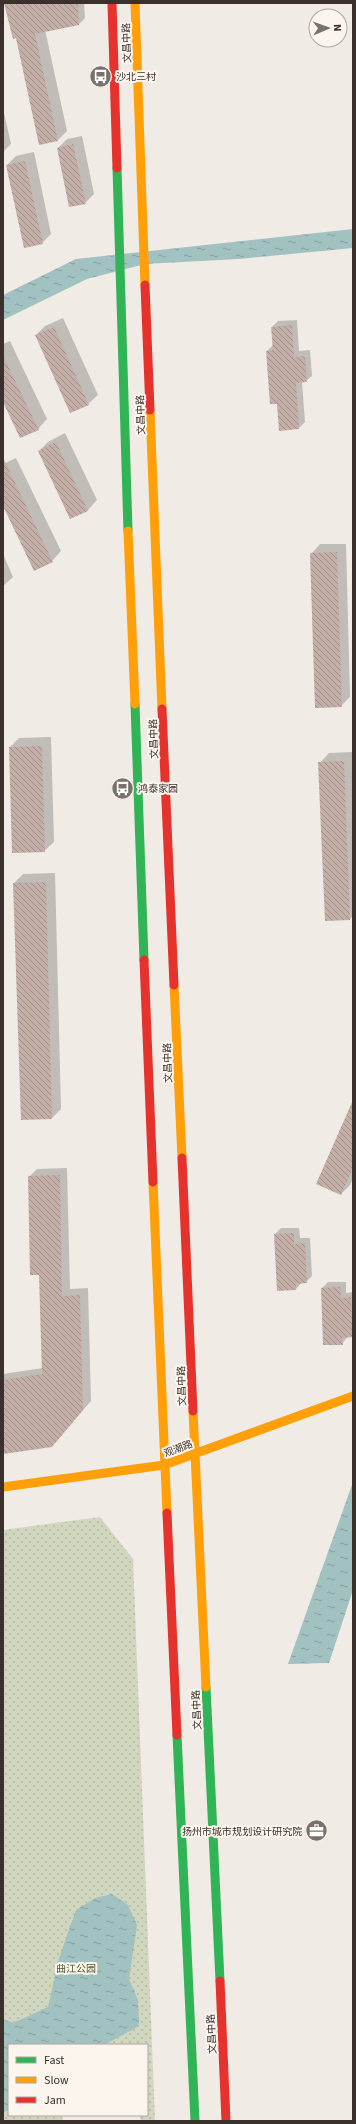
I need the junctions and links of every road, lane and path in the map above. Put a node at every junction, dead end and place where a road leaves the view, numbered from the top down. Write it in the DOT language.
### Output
graph roads {
  1 [pos="112,3"];
  2 [pos="135,3"];
  3 [pos="353,1396"];
  4 [pos="195,1454"];
  5 [pos="164,1466"];
  6 [pos="3,1487"];
  7 [pos="195,2121"];
  8 [pos="226,2121"];
  1 -- 5 [label="main road, 文昌中路"];
  2 -- 4 [label="main road, 文昌中路"];
  3 -- 4 [label="main road, 观潮路"];
  4 -- 5 [label="main road, 观潮路"];
  4 -- 8 [label="main road, 文昌中路"];
  5 -- 6 [label="main road, 观潮路"];
  5 -- 7 [label="main road, 文昌中路"];
}
